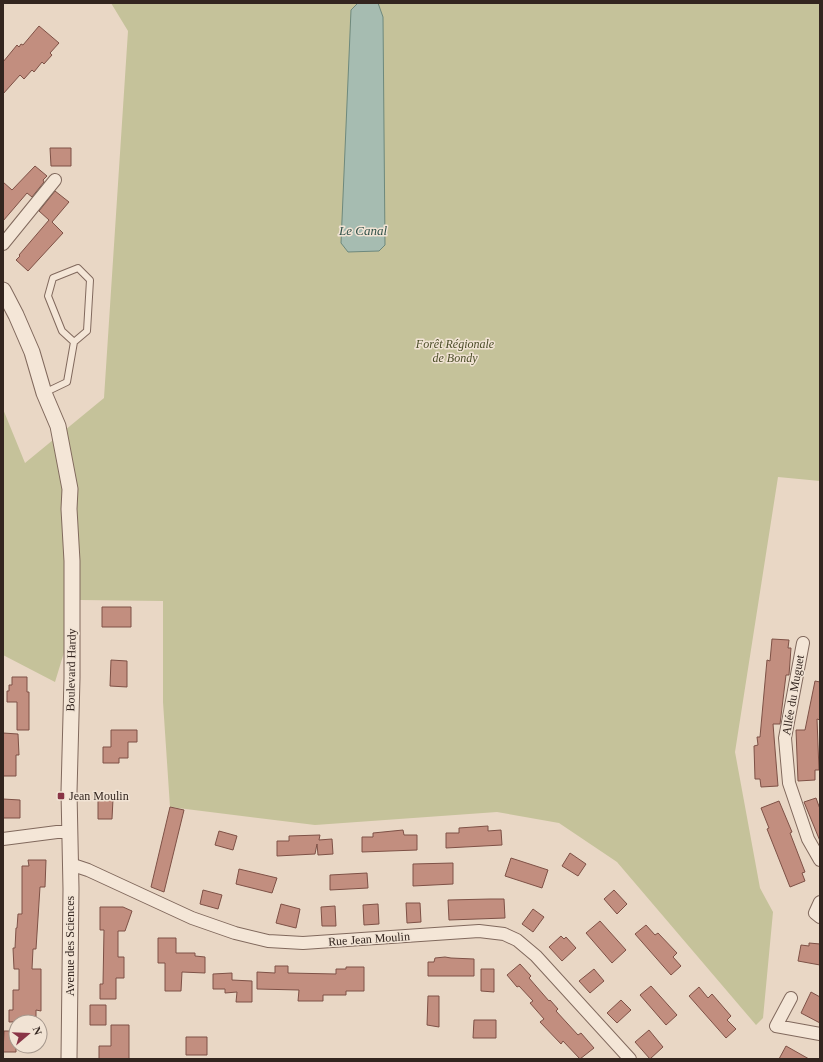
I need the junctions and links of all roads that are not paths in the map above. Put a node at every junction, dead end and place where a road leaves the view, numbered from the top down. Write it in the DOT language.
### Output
graph roads {
  1 [pos="55,180"];
  2 [pos="3,244"];
  3 [pos="3,290"];
  4 [pos="74,342"];
  5 [pos="44,393"];
  6 [pos="803,643"];
  7 [pos="69,832"];
  8 [pos="3,839"];
  9 [pos="820,860"];
  10 [pos="70,864"];
  11 [pos="791,998"];
  12 [pos="820,1034"];
  13 [pos="69,1059"];
  14 [pos="630,1059"];
  1 -- 2 [label="street"];
  3 -- 5 [label="street, Boulevard Hardy"];
  4 -- 4 [label="lane"];
  4 -- 5 [label="lane"];
  5 -- 7 [label="street, Boulevard Hardy"];
  6 -- 9 [label="street, Allée du Muguet"];
  7 -- 8 [label="street"];
  7 -- 10 [label="street, Avenue des Sciences"];
  10 -- 13 [label="street, Avenue des Sciences"];
  10 -- 14 [label="street, Rue Jean Moulin"];
  11 -- 12 [label="street"];
}
